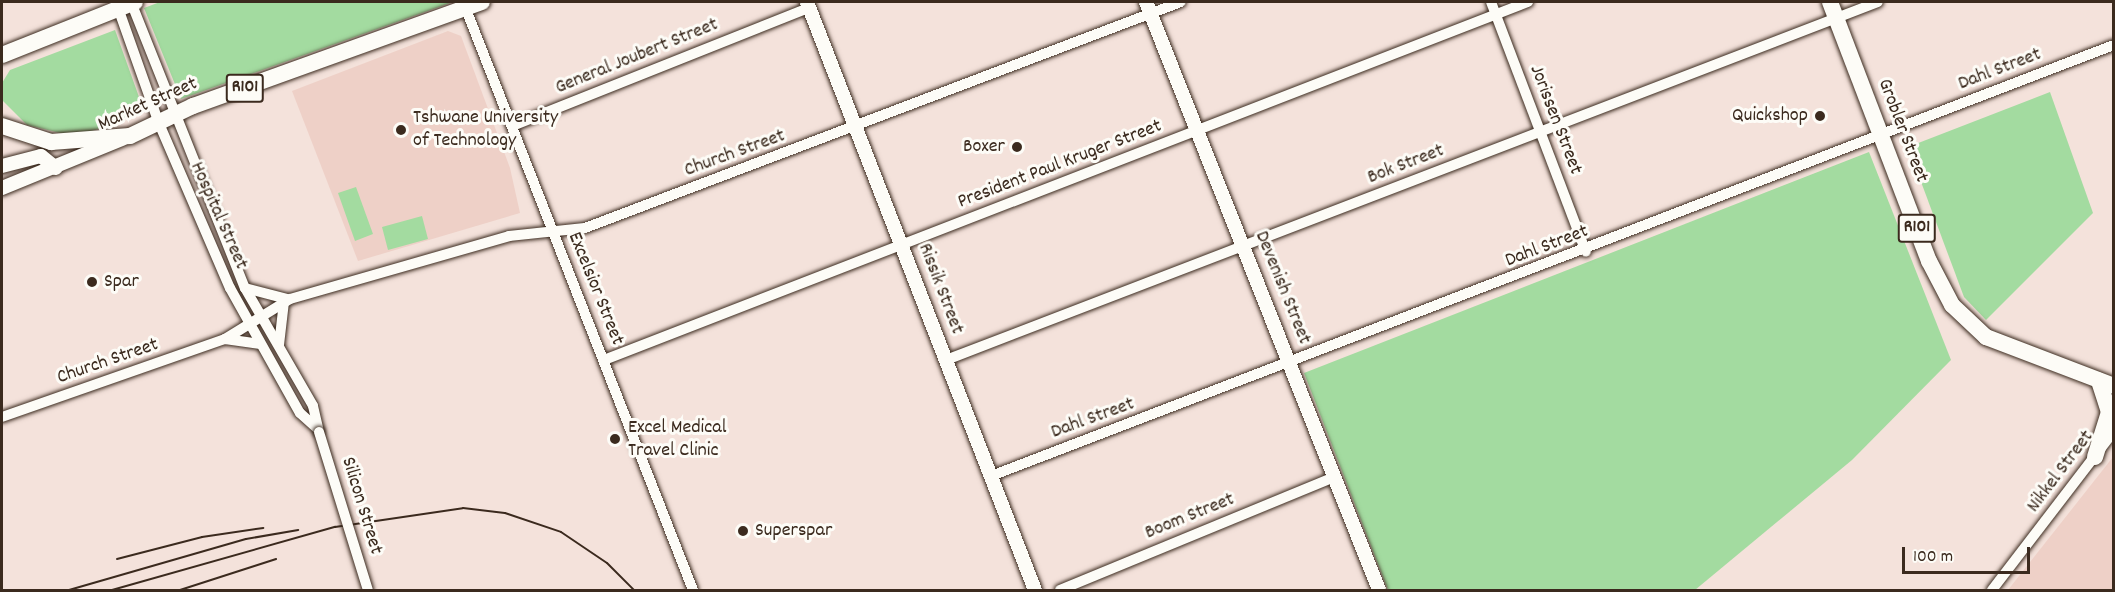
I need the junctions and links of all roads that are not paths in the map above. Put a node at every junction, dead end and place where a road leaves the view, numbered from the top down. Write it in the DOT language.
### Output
graph roads {
  1 [pos="482,2"];
  2 [pos="1181,2"];
  3 [pos="1491,2"];
  4 [pos="1528,2"];
  5 [pos="1830,2"];
  6 [pos="1878,2"];
  7 [pos="127,3"];
  8 [pos="808,4"];
  9 [pos="465,5"];
  10 [pos="1148,8"];
  11 [pos="1496,14"];
  12 [pos="1836,18"];
  13 [pos="2114,45"];
  14 [pos="2,56"];
  15 [pos="176,114"];
  16 [pos="158,121"];
  17 [pos="2,126"];
  18 [pos="512,126"];
  19 [pos="857,127"];
  20 [pos="1199,130"];
  21 [pos="1541,133"];
  22 [pos="130,136"];
  23 [pos="1881,136"];
  24 [pos="2,166"];
  25 [pos="56,168"];
  26 [pos="2,188"];
  27 [pos="555,235"];
  28 [pos="903,245"];
  29 [pos="1244,246"];
  30 [pos="1586,252"];
  31 [pos="245,288"];
  32 [pos="287,300"];
  33 [pos="259,314"];
  34 [pos="247,321"];
  35 [pos="225,339"];
  36 [pos="259,344"];
  37 [pos="279,349"];
  38 [pos="604,360"];
  39 [pos="946,360"];
  40 [pos="1291,364"];
  41 [pos="2103,379"];
  42 [pos="2,417"];
  43 [pos="319,431"];
  44 [pos="2114,431"];
  45 [pos="2095,457"];
  46 [pos="991,476"];
  47 [pos="1334,477"];
  48 [pos="368,591"];
  49 [pos="693,591"];
  50 [pos="1035,591"];
  51 [pos="1060,591"];
  52 [pos="1379,591"];
  53 [pos="1992,591"];
  1 -- 9 [label="main road, Market Street / R101"];
  2 -- 10 [label="street, Church Street"];
  3 -- 11 [label="street, Jorissen Street"];
  4 -- 11 [label="street, President Paul Kruger Street"];
  5 -- 12 [label="main road, Grobler Street / R101"];
  6 -- 12 [label="street, Bok Street"];
  7 -- 14 [label="main road"];
  7 -- 15 [label="street, Hospital Street"];
  7 -- 16 [label="street, Hospital Street"];
  8 -- 18 [label="street, General Joubert Street"];
  8 -- 19 [label="main road, Rissik Street"];
  9 -- 15 [label="main road, Market Street / R101"];
  9 -- 18 [label="street, Excelsior Street"];
  10 -- 19 [label="street, Church Street"];
  10 -- 20 [label="main road, Devenish Street"];
  11 -- 20 [label="street, President Paul Kruger Street"];
  11 -- 21 [label="street, Jorissen Street"];
  12 -- 21 [label="street, Bok Street"];
  12 -- 23 [label="main road, Grobler Street / R101"];
  13 -- 23 [label="street, Dahl Street"];
  15 -- 16 [label="main road, Market Street / R101"];
  15 -- 31 [label="street, Hospital Street"];
  16 -- 22 [label="main road, Market Street / R101"];
  16 -- 34 [label="street, Hospital Street"];
  17 -- 22 [label="main road, R101"];
  18 -- 27 [label="street, Excelsior Street"];
  19 -- 27 [label="street, Church Street"];
  19 -- 28 [label="main road, Rissik Street"];
  20 -- 28 [label="street, President Paul Kruger Street"];
  20 -- 29 [label="main road, Devenish Street"];
  21 -- 29 [label="street, Bok Street"];
  21 -- 30 [label="street, Jorissen Street"];
  22 -- 25 [label="main road, Market Street"];
  23 -- 30 [label="street, Dahl Street"];
  23 -- 41 [label="main road, Grobler Street / R101"];
  24 -- 25 [label="main road"];
  25 -- 26 [label="main road, Market Street"];
  27 -- 32 [label="street, Church Street"];
  27 -- 38 [label="street, Excelsior Street"];
  28 -- 38 [label="street, President Paul Kruger Street"];
  28 -- 39 [label="main road, Rissik Street"];
  29 -- 39 [label="street, Bok Street"];
  29 -- 40 [label="main road, Devenish Street"];
  30 -- 40 [label="street, Dahl Street"];
  31 -- 32 [label="street, Church Street"];
  31 -- 33 [label="street, Hospital Street"];
  32 -- 33 [label="street, Church Street"];
  32 -- 37 [label="street"];
  33 -- 34 [label="street, Church Street"];
  33 -- 37 [label="street, Hospital Street"];
  34 -- 35 [label="street, Church Street"];
  34 -- 36 [label="street, Hospital Street"];
  35 -- 36 [label="street, Church Street"];
  35 -- 42 [label="street, Church Street"];
  36 -- 43 [label="street, Hospital Street"];
  37 -- 43 [label="street, Hospital Street"];
  38 -- 49 [label="street, Excelsior Street"];
  39 -- 46 [label="main road, Rissik Street"];
  40 -- 46 [label="street, Dahl Street"];
  40 -- 47 [label="main road, Devenish Street"];
  41 -- 45 [label="main road"];
  43 -- 48 [label="street, Silicon Street, bridge"];
  44 -- 45 [label="street, Nikkel Street"];
  45 -- 53 [label="street, Nikkel Street"];
  46 -- 50 [label="main road, Rissik Street"];
  47 -- 51 [label="street, Boom Street"];
  47 -- 52 [label="main road, Devenish Street"];
}
